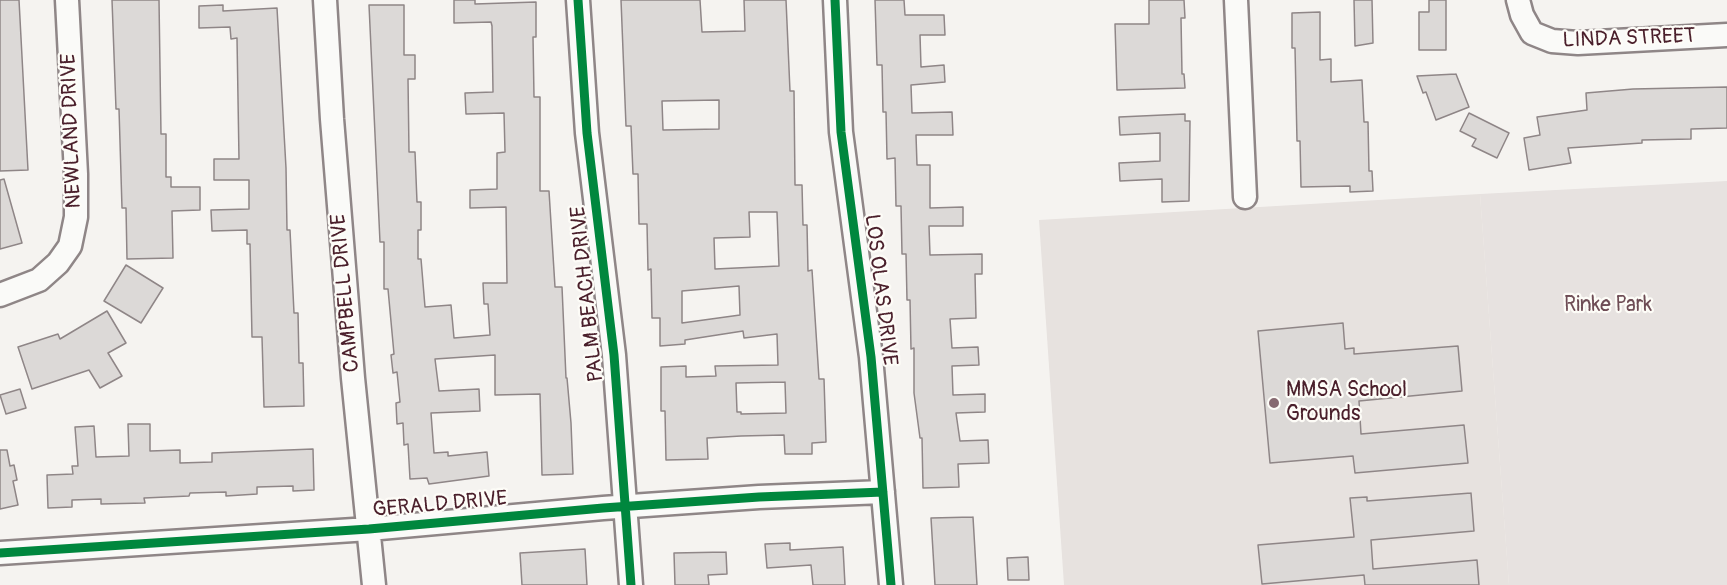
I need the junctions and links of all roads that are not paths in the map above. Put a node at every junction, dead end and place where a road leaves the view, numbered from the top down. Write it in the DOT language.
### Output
graph roads {
  1 [pos="67,0"];
  2 [pos="325,0"];
  3 [pos="578,0"];
  4 [pos="835,0"];
  5 [pos="1236,0"];
  6 [pos="1518,0"];
  7 [pos="1727,35"];
  8 [pos="1245,197"];
  9 [pos="0,295"];
  10 [pos="883,492"];
  11 [pos="624,507"];
  12 [pos="369,530"];
  13 [pos="0,553"];
  14 [pos="374,585"];
  15 [pos="631,585"];
  16 [pos="891,585"];
  1 -- 9 [label="street, NEWLAND DRIVE"];
  2 -- 12 [label="street, CAMPBELL DRIVE"];
  3 -- 11 [label="street, PALM BEACH DRIVE"];
  4 -- 10 [label="street, LOS OLAS DRIVE"];
  5 -- 8 [label="street"];
  6 -- 7 [label="street, LINDA STREET"];
  10 -- 11 [label="street, GERALD DRIVE"];
  10 -- 16 [label="street, LOS OLAS DRIVE"];
  11 -- 12 [label="street, GERALD DRIVE"];
  11 -- 15 [label="street, PALM BEACH DRIVE"];
  12 -- 13 [label="street, GERALD DRIVE"];
  12 -- 14 [label="street, CAMPBELL DRIVE"];
}
